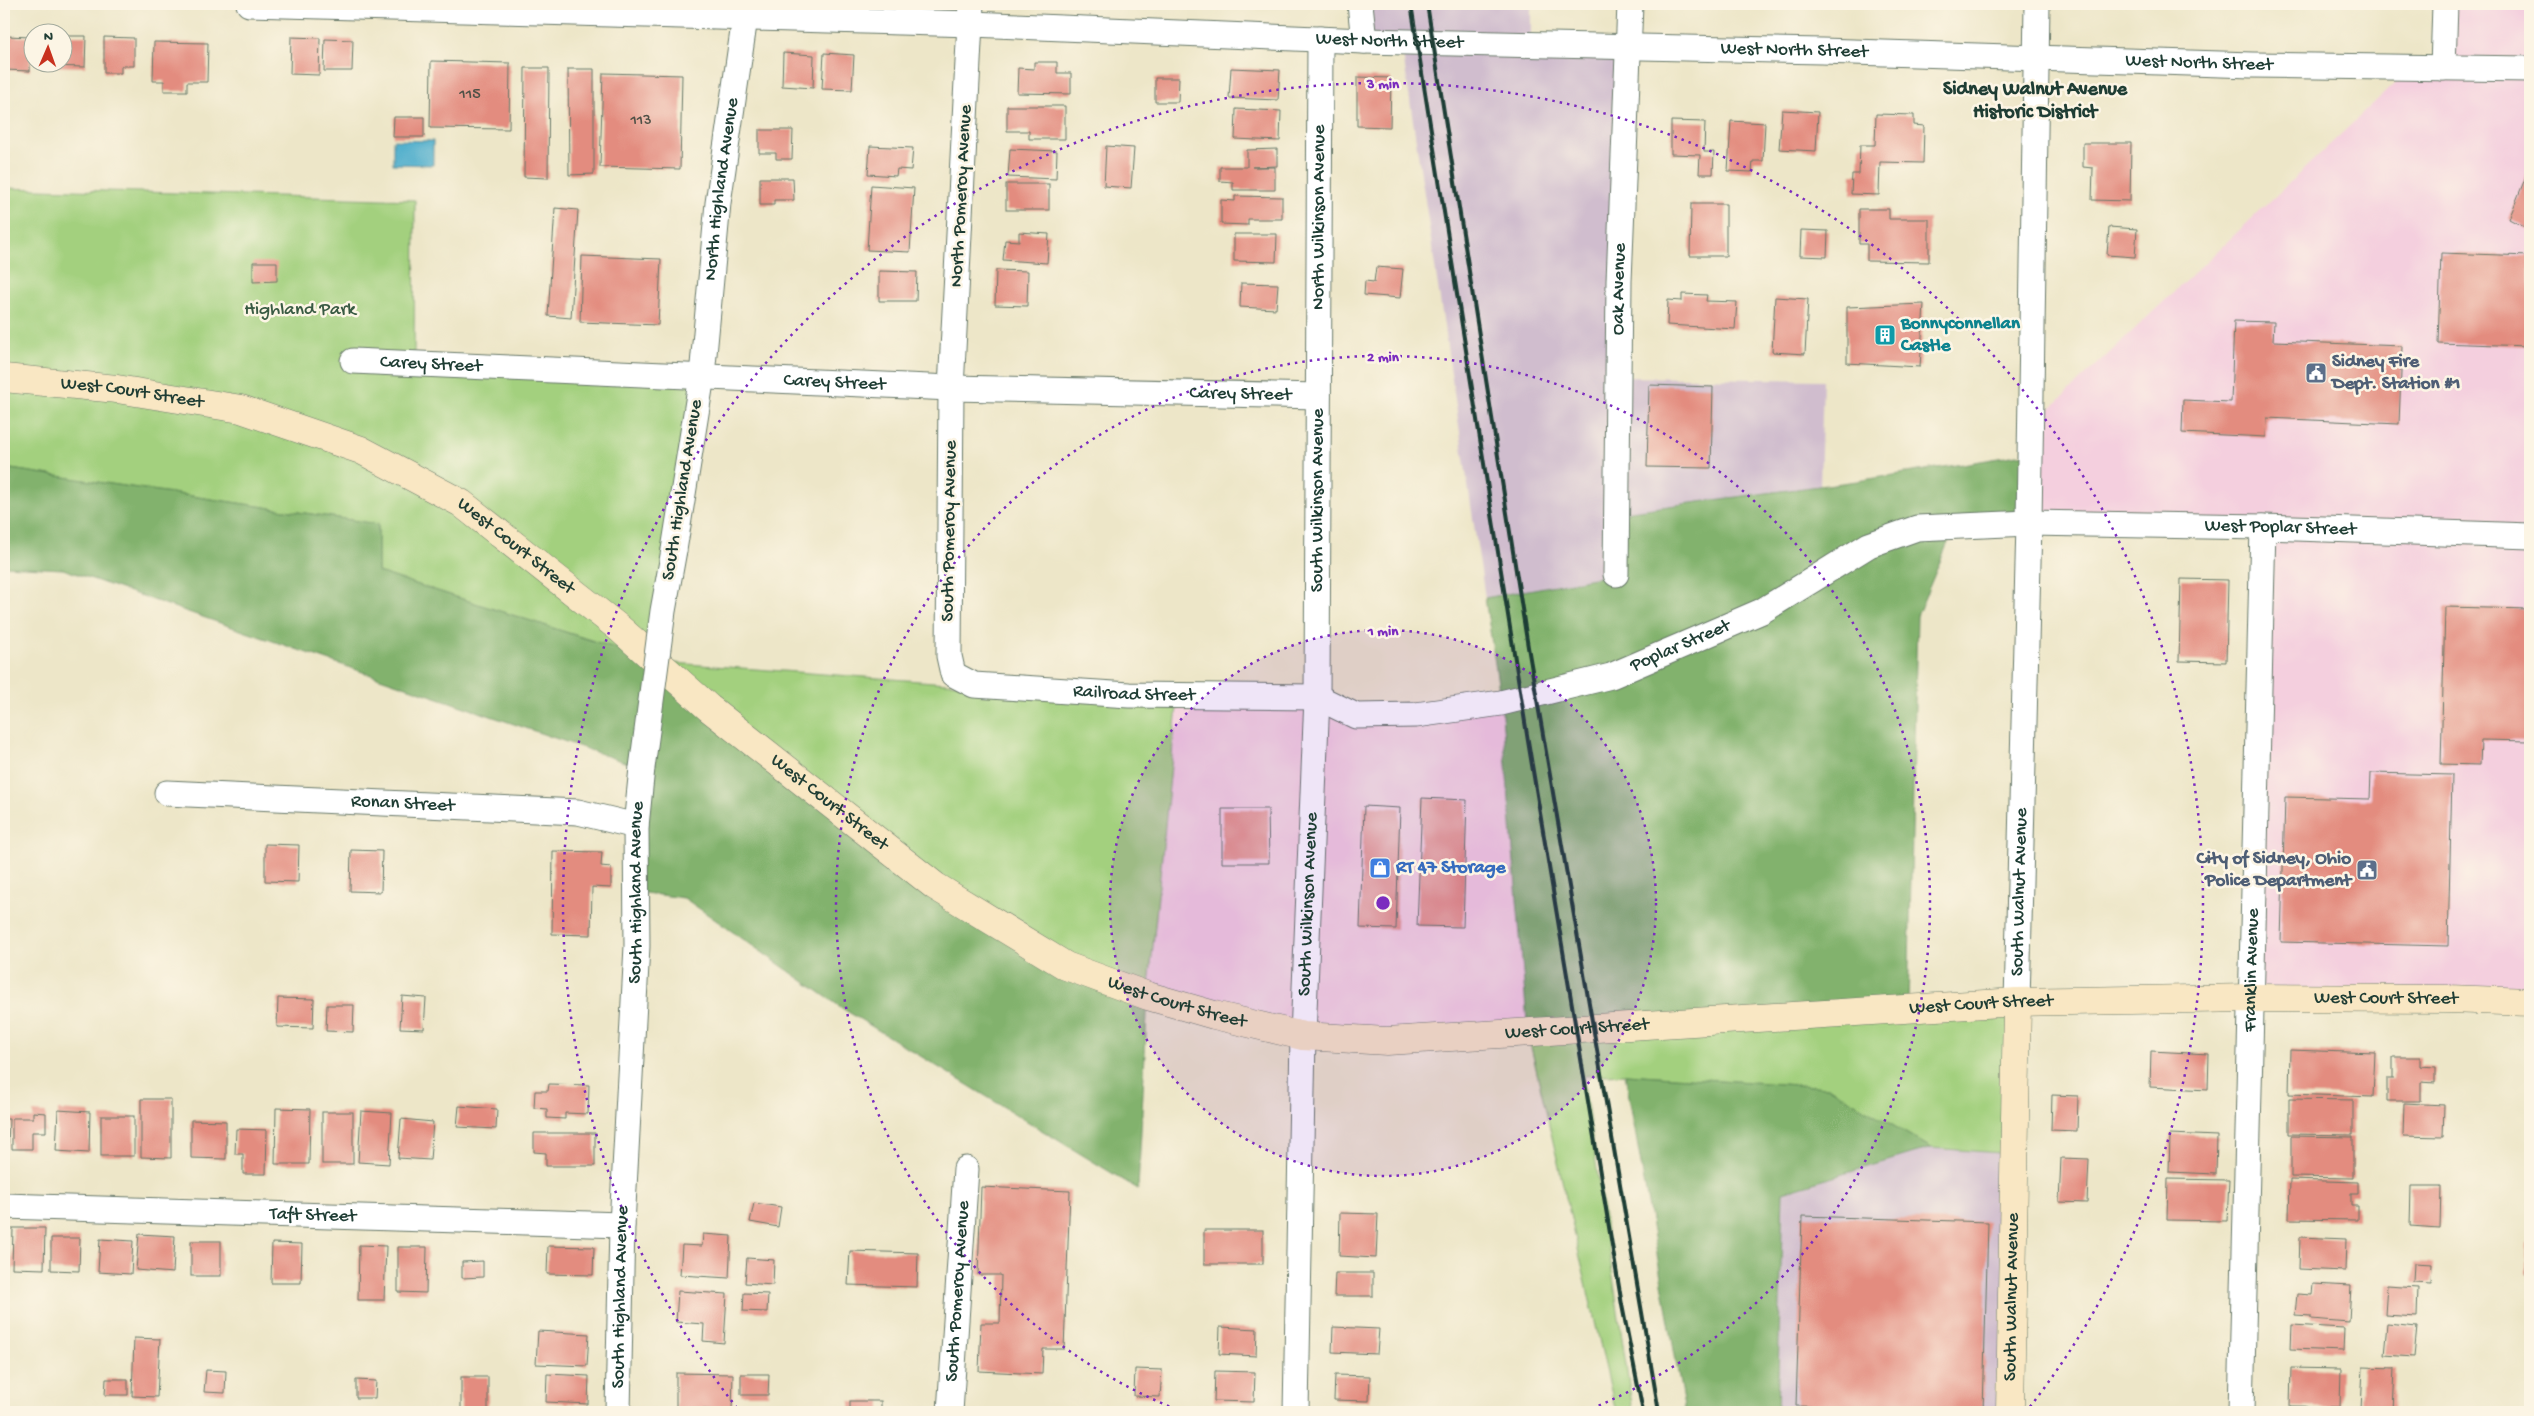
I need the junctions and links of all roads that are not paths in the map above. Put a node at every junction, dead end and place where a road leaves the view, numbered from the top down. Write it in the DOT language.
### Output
graph roads {
  1 [pos="249,4"];
  2 [pos="1360,4"];
  3 [pos="1630,4"];
  4 [pos="2037,4"];
  5 [pos="2445,4"];
  6 [pos="747,11"];
  7 [pos="971,14"];
  8 [pos="1320,39"];
  9 [pos="1364,41"];
  10 [pos="1630,46"];
  11 [pos="2037,58"];
  12 [pos="2443,68"];
  13 [pos="2530,69"];
  14 [pos="353,361"];
  15 [pos="702,376"];
  16 [pos="4,378"];
  17 [pos="951,388"];
  18 [pos="1318,396"];
  19 [pos="2029,522"];
  20 [pos="2263,527"];
  21 [pos="2530,536"];
  22 [pos="1616,574"];
  23 [pos="954,674"];
  24 [pos="1317,697"];
  25 [pos="167,793"];
  26 [pos="636,826"];
  27 [pos="2251,998"];
  28 [pos="2017,1002"];
  29 [pos="2530,1002"];
  30 [pos="1303,1036"];
  31 [pos="966,1169"];
  32 [pos="4,1206"];
  33 [pos="622,1225"];
  34 [pos="618,1412"];
  35 [pos="950,1412"];
  36 [pos="1296,1412"];
  37 [pos="2010,1412"];
  38 [pos="2241,1412"];
  1 -- 6 [label="street, West North Street"];
  2 -- 9 [label="street"];
  3 -- 10 [label="street, Oak Avenue"];
  4 -- 11 [label="street, South Walnut Avenue"];
  5 -- 12 [label="street"];
  6 -- 7 [label="street, West North Street"];
  6 -- 15 [label="street, North Highland Avenue"];
  7 -- 8 [label="street, West North Street"];
  7 -- 17 [label="street, North Pomeroy Avenue"];
  8 -- 9 [label="street, West North Street"];
  8 -- 18 [label="street, North Wilkinson Avenue"];
  9 -- 10 [label="street, West North Street"];
  10 -- 11 [label="street, West North Street"];
  10 -- 22 [label="street, Oak Avenue"];
  11 -- 12 [label="street, West North Street"];
  11 -- 19 [label="street, South Walnut Avenue"];
  12 -- 13 [label="street, West North Street"];
  14 -- 15 [label="street, Carey Street"];
  15 -- 17 [label="street, Carey Street"];
  15 -- 26 [label="street, South Highland Avenue, bridge"];
  16 -- 30 [label="main road, West Court Street"];
  17 -- 18 [label="street, Carey Street"];
  17 -- 23 [label="street, South Pomeroy Avenue"];
  18 -- 24 [label="street, South Wilkinson Avenue"];
  19 -- 20 [label="street, West Poplar Street"];
  19 -- 24 [label="street, Poplar Street"];
  19 -- 28 [label="street, South Walnut Avenue"];
  20 -- 21 [label="street, West Poplar Street"];
  20 -- 27 [label="street, Franklin Avenue"];
  23 -- 24 [label="street, Railroad Street"];
  24 -- 30 [label="street, South Wilkinson Avenue"];
  25 -- 26 [label="street, Ronan Street"];
  26 -- 33 [label="street, South Highland Avenue"];
  27 -- 28 [label="main road, West Court Street"];
  27 -- 29 [label="main road, West Court Street"];
  27 -- 38 [label="street, Franklin Avenue"];
  28 -- 30 [label="main road, West Court Street"];
  28 -- 37 [label="main road, South Walnut Avenue"];
  30 -- 36 [label="street, South Wilkinson Avenue"];
  31 -- 35 [label="street, South Pomeroy Avenue"];
  32 -- 33 [label="street, Taft Street"];
  33 -- 34 [label="street, South Highland Avenue"];
}
